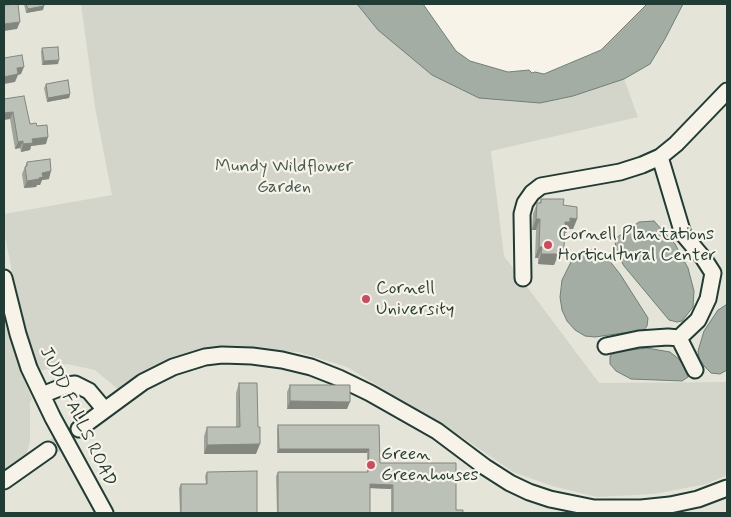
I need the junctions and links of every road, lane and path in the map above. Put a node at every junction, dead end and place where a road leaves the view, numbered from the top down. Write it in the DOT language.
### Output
graph roads {
  1 [pos="727,90"];
  2 [pos="660,157"];
  3 [pos="4,278"];
  4 [pos="524,278"];
  5 [pos="679,338"];
  6 [pos="606,346"];
  7 [pos="695,370"];
  8 [pos="42,395"];
  9 [pos="105,410"];
  10 [pos="79,429"];
  11 [pos="48,450"];
  12 [pos="4,481"];
  13 [pos="727,488"];
  14 [pos="105,513"];
  1 -- 2 [label="street"];
  2 -- 4 [label="street"];
  2 -- 5 [label="street"];
  3 -- 8 [label="street, JUDD FALLS ROAD"];
  5 -- 6 [label="street"];
  5 -- 7 [label="street"];
  8 -- 9 [label="street"];
  8 -- 14 [label="street, JUDD FALLS ROAD"];
  9 -- 10 [label="street"];
  9 -- 13 [label="street"];
  11 -- 12 [label="street"];
}
